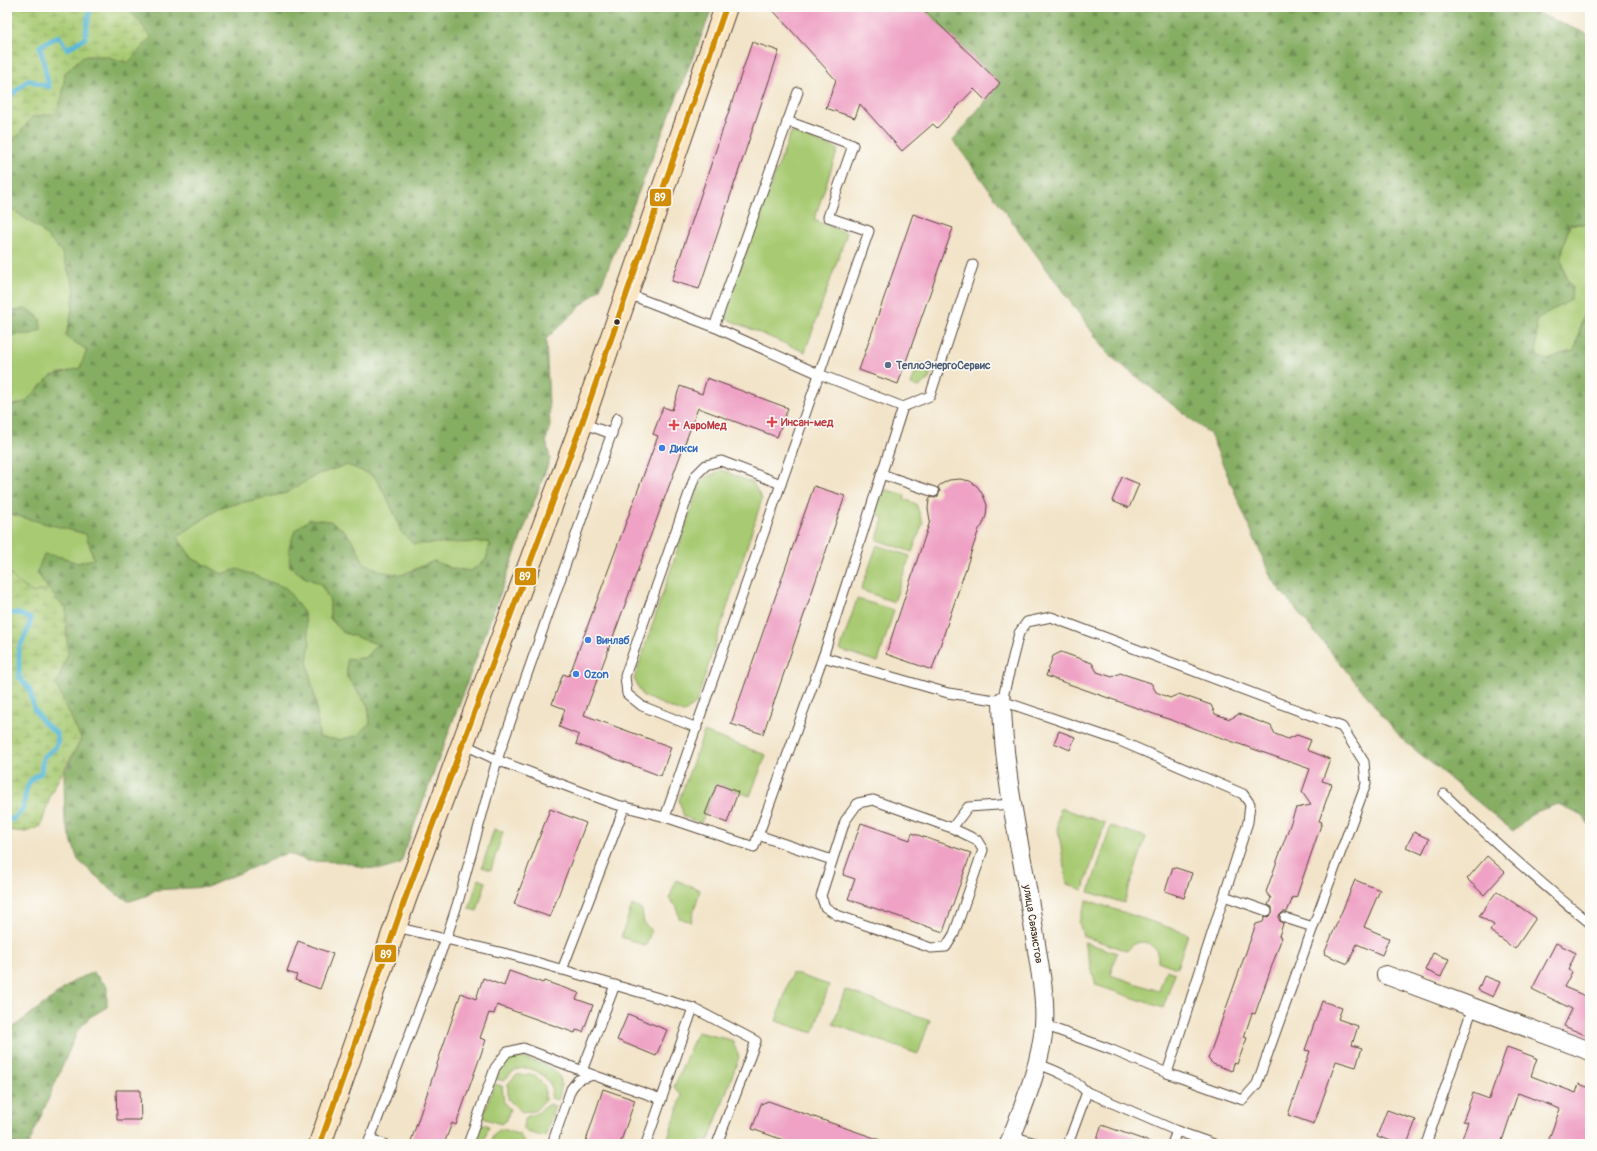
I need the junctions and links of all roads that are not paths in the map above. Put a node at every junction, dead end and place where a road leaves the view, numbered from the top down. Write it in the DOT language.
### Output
graph roads {
  1 [pos="726,7"];
  2 [pos="798,92"];
  3 [pos="788,121"];
  4 [pos="973,265"];
  5 [pos="628,294"];
  6 [pos="714,327"];
  7 [pos="819,374"];
  8 [pos="903,407"];
  9 [pos="617,418"];
  10 [pos="582,424"];
  11 [pos="612,434"];
  12 [pos="881,474"];
  13 [pos="781,484"];
  14 [pos="934,492"];
  15 [pos="823,657"];
  16 [pos="1002,701"];
  17 [pos="697,728"];
  18 [pos="463,744"];
  19 [pos="497,760"];
  20 [pos="1444,794"];
  21 [pos="1013,804"];
  22 [pos="625,806"];
  23 [pos="665,817"];
  24 [pos="952,828"];
  25 [pos="758,835"];
  26 [pos="832,860"];
  27 [pos="1224,896"];
  28 [pos="1266,911"];
  29 [pos="1285,918"];
  30 [pos="1590,923"];
  31 [pos="396,927"];
  32 [pos="1313,927"];
  33 [pos="446,939"];
  34 [pos="562,970"];
  35 [pos="1386,976"];
  36 [pos="615,985"];
  37 [pos="1473,1007"];
  38 [pos="693,1008"];
  39 [pos="1044,1025"];
  40 [pos="1590,1051"];
  41 [pos="1037,1064"];
  42 [pos="582,1071"];
  43 [pos="1167,1073"];
  44 [pos="593,1075"];
  45 [pos="1087,1092"];
  46 [pos="661,1099"];
  47 [pos="1177,1131"];
  48 [pos="1010,1140"];
  49 [pos="369,1141"];
  50 [pos="320,1144"];
  51 [pos="384,1144"];
  52 [pos="468,1144"];
  53 [pos="552,1144"];
  54 [pos="646,1144"];
  55 [pos="717,1144"];
  56 [pos="1039,1144"];
  57 [pos="1068,1144"];
  58 [pos="1172,1144"];
  59 [pos="1214,1144"];
  60 [pos="1426,1144"];
  1 -- 5 [label="street"];
  2 -- 3 [label="lane"];
  3 -- 6 [label="lane"];
  3 -- 7 [label="lane"];
  4 -- 8 [label="lane"];
  5 -- 6 [label="lane"];
  5 -- 10 [label="street"];
  6 -- 7 [label="lane"];
  7 -- 8 [label="lane"];
  7 -- 13 [label="lane"];
  8 -- 12 [label="lane"];
  9 -- 11 [label="lane"];
  10 -- 11 [label="lane"];
  10 -- 18 [label="street"];
  11 -- 19 [label="lane"];
  12 -- 14 [label="lane"];
  12 -- 15 [label="lane"];
  13 -- 17 [label="lane"];
  13 -- 17 [label="lane"];
  15 -- 16 [label="lane"];
  15 -- 25 [label="lane"];
  16 -- 21 [label="street, улица Связистов"];
  16 -- 27 [label="lane"];
  16 -- 32 [label="lane"];
  17 -- 23 [label="lane"];
  18 -- 19 [label="lane"];
  18 -- 31 [label="street"];
  19 -- 22 [label="lane"];
  19 -- 33 [label="lane"];
  20 -- 30 [label="lane"];
  21 -- 24 [label="lane"];
  21 -- 39 [label="street, улица Связистов"];
  22 -- 23 [label="lane"];
  22 -- 34 [label="lane"];
  23 -- 25 [label="lane"];
  24 -- 26 [label="lane"];
  24 -- 26 [label="lane"];
  25 -- 26 [label="lane"];
  27 -- 28 [label="lane"];
  27 -- 43 [label="lane"];
  29 -- 32 [label="lane"];
  31 -- 33 [label="lane"];
  31 -- 50 [label="street"];
  32 -- 43 [label="lane"];
  33 -- 34 [label="lane"];
  33 -- 49 [label="lane"];
  34 -- 36 [label="lane"];
  35 -- 37 [label="street"];
  36 -- 38 [label="lane"];
  36 -- 42 [label="lane"];
  37 -- 40 [label="street"];
  37 -- 60 [label="lane"];
  38 -- 46 [label="lane"];
  38 -- 55 [label="lane"];
  39 -- 41 [label="street, улица Связистов"];
  39 -- 43 [label="lane"];
  41 -- 45 [label="lane"];
  41 -- 48 [label="street, улица Связистов"];
  42 -- 44 [label="lane"];
  42 -- 52 [label="lane"];
  44 -- 46 [label="lane"];
  44 -- 53 [label="lane"];
  45 -- 47 [label="lane"];
  45 -- 57 [label="lane"];
  46 -- 54 [label="lane"];
  47 -- 58 [label="lane"];
  47 -- 59 [label="lane"];
  48 -- 56 [label="lane"];
  49 -- 51 [label="lane"];
}
